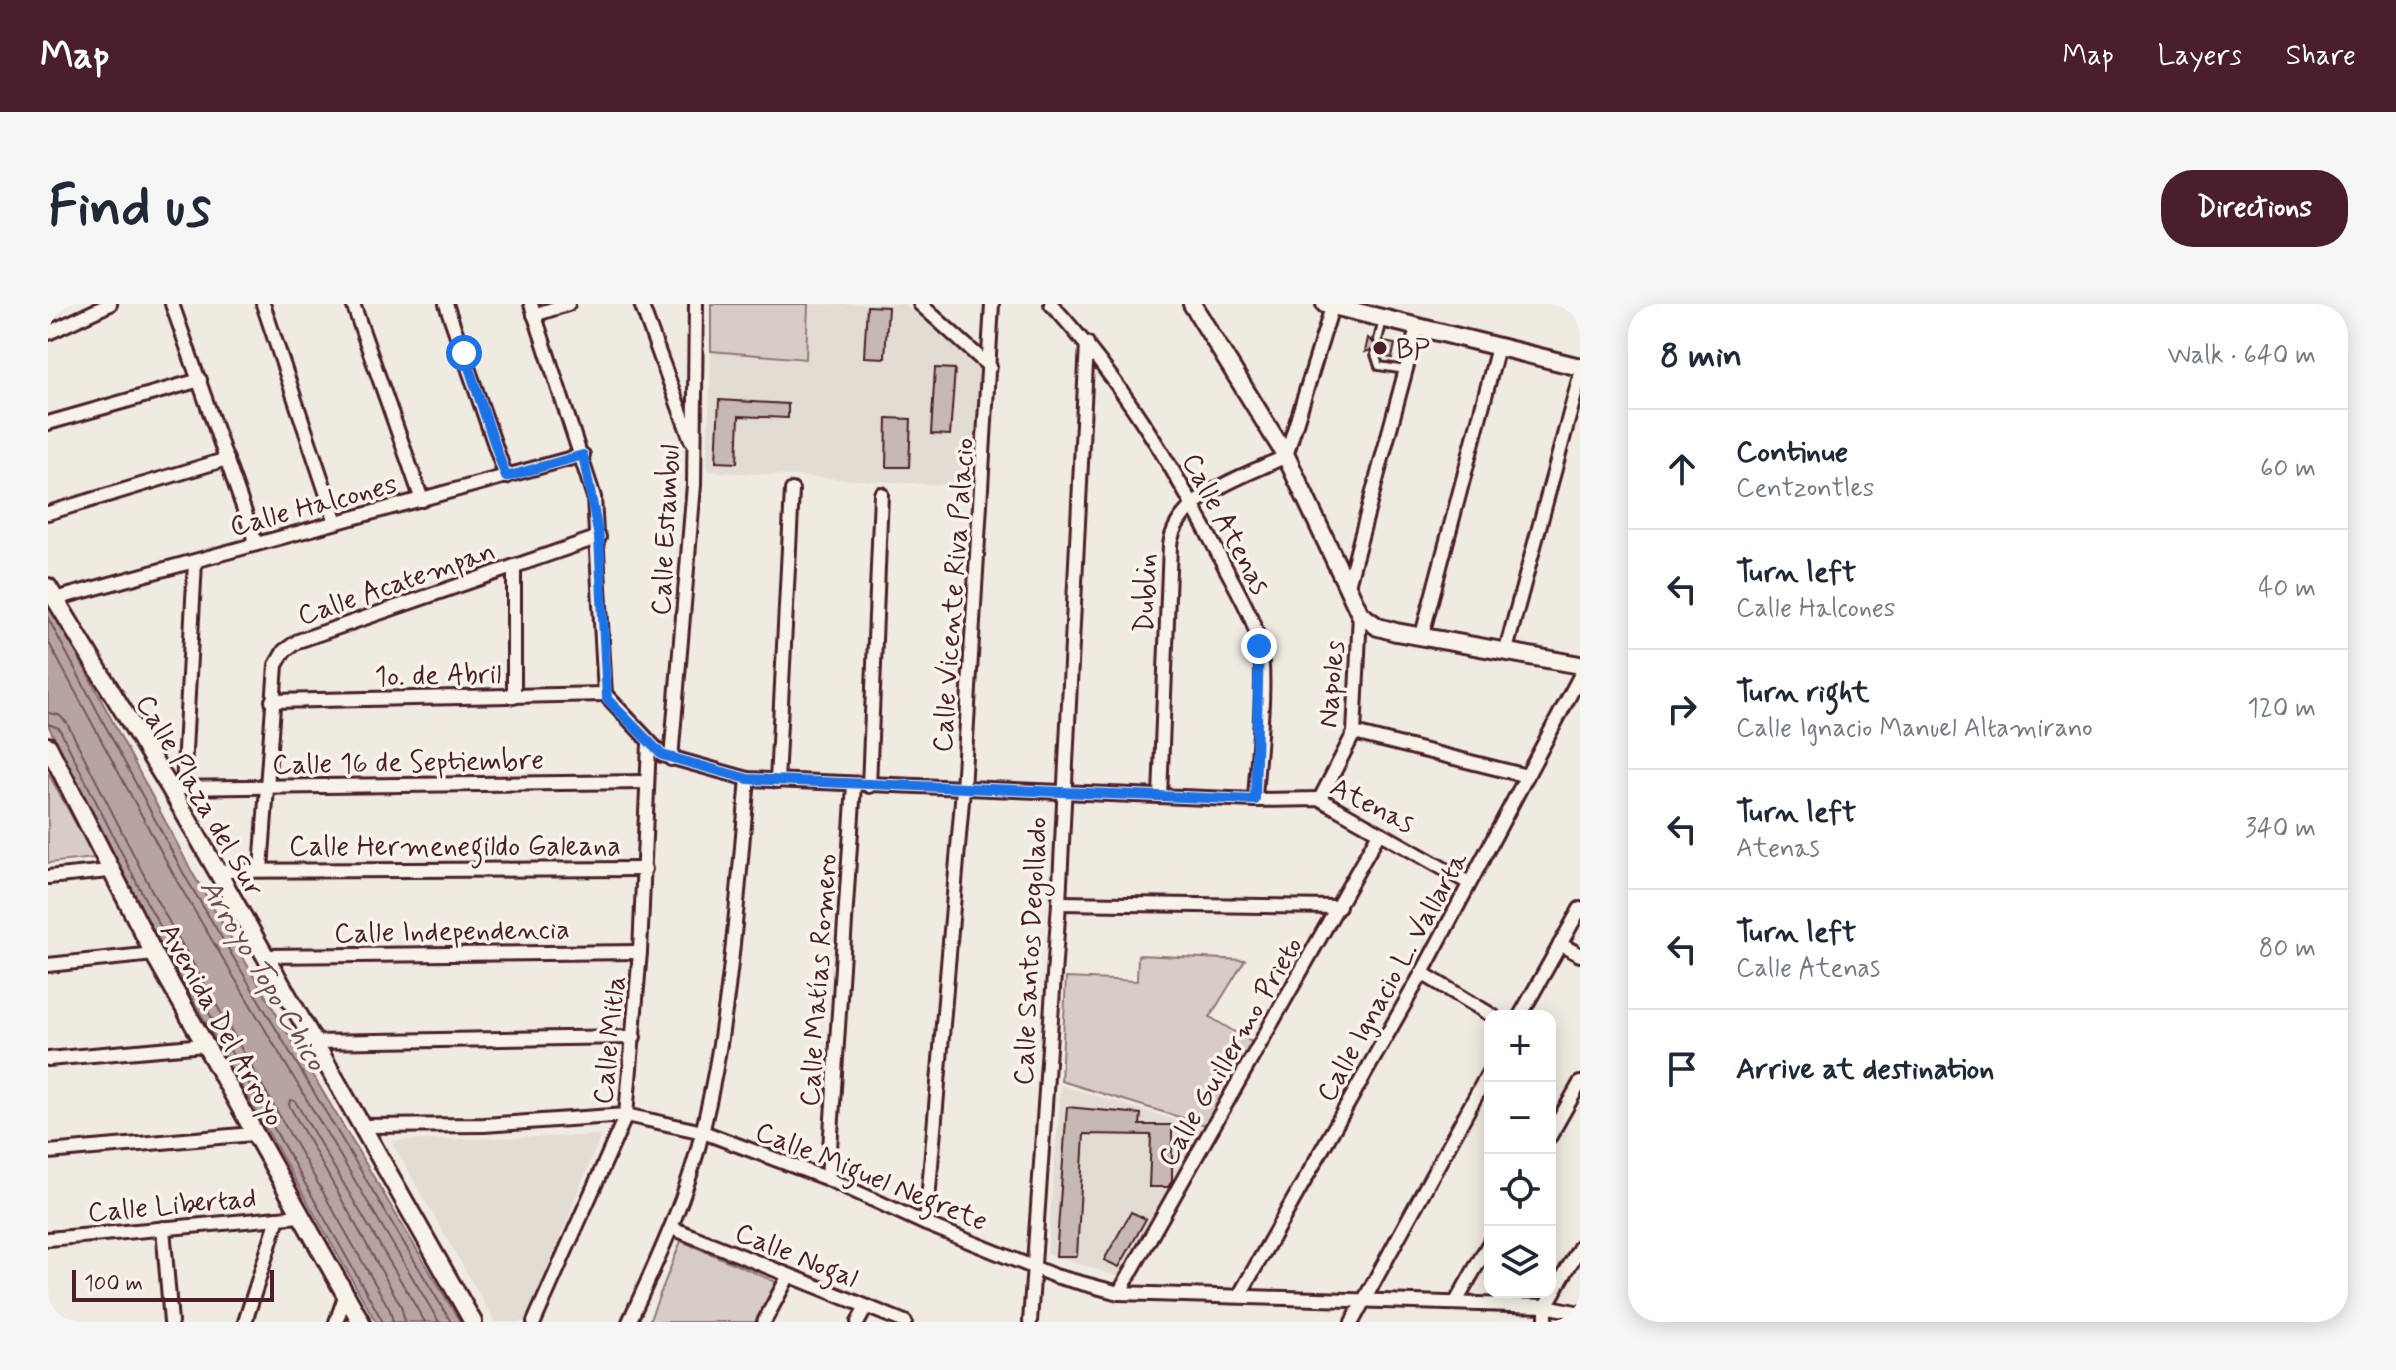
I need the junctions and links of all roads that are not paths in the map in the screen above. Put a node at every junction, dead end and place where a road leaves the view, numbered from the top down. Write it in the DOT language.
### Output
graph roads {
  1 [pos="110,304"];
  2 [pos="172,304"];
  3 [pos="263,304"];
  4 [pos="353,304"];
  5 [pos="446,304"];
  6 [pos="568,304"];
  7 [pos="641,304"];
  8 [pos="696,304"];
  9 [pos="920,304"];
  10 [pos="992,304"];
  11 [pos="1051,304"];
  12 [pos="1192,304"];
  13 [pos="1330,305"];
  14 [pos="533,309"];
  15 [pos="86,310"];
  16 [pos="1383,319"];
  17 [pos="1417,328"];
  18 [pos="48,333"];
  19 [pos="1378,340"];
  20 [pos="1087,343"];
  21 [pos="1498,347"];
  22 [pos="1375,354"];
  23 [pos="990,367"];
  24 [pos="1580,367"];
  25 [pos="1406,370"];
  26 [pos="1580,376"];
  27 [pos="200,380"];
  28 [pos="48,423"];
  29 [pos="694,448"];
  30 [pos="583,455"];
  31 [pos="1286,456"];
  32 [pos="227,459"];
  33 [pos="506,477"];
  34 [pos="792,490"];
  35 [pos="881,494"];
  36 [pos="422,500"];
  37 [pos="1193,503"];
  38 [pos="48,513"];
  39 [pos="336,522"];
  40 [pos="599,537"];
  41 [pos="256,544"];
  42 [pos="195,562"];
  43 [pos="514,566"];
  44 [pos="1347,589"];
  45 [pos="51,593"];
  46 [pos="1360,614"];
  47 [pos="1422,635"];
  48 [pos="1506,650"];
  49 [pos="1580,665"];
  50 [pos="1580,676"];
  51 [pos="605,694"];
  52 [pos="514,697"];
  53 [pos="272,701"];
  54 [pos="1354,733"];
  55 [pos="649,744"];
  56 [pos="48,746"];
  57 [pos="671,759"];
  58 [pos="1527,776"];
  59 [pos="748,779"];
  60 [pos="777,781"];
  61 [pos="647,782"];
  62 [pos="854,785"];
  63 [pos="266,786"];
  64 [pos="869,786"];
  65 [pos="176,788"];
  66 [pos="963,789"];
  67 [pos="1062,793"];
  68 [pos="1160,796"];
  69 [pos="1320,799"];
  70 [pos="1255,800"];
  71 [pos="1379,833"];
  72 [pos="261,869"];
  73 [pos="645,869"];
  74 [pos="109,871"];
  75 [pos="217,871"];
  76 [pos="48,877"];
  77 [pos="1469,883"];
  78 [pos="1059,903"];
  79 [pos="1339,907"];
  80 [pos="1580,909"];
  81 [pos="1560,944"];
  82 [pos="640,952"];
  83 [pos="154,954"];
  84 [pos="1580,955"];
  85 [pos="264,956"];
  86 [pos="48,965"];
  87 [pos="1422,973"];
  88 [pos="1523,1010"];
  89 [pos="1484,1011"];
  90 [pos="634,1037"];
  91 [pos="313,1042"];
  92 [pos="204,1045"];
  93 [pos="48,1059"];
  94 [pos="1484,1081"];
  95 [pos="1580,1083"];
  96 [pos="626,1115"];
  97 [pos="1556,1125"];
  98 [pos="360,1126"];
  99 [pos="703,1132"];
  100 [pos="253,1134"];
  101 [pos="48,1152"];
  102 [pos="828,1179"];
  103 [pos="300,1216"];
  104 [pos="278,1218"];
  105 [pos="926,1224"];
  106 [pos="163,1228"];
  107 [pos="672,1228"];
  108 [pos="48,1239"];
  109 [pos="1580,1247"];
  110 [pos="1484,1253"];
  111 [pos="1032,1266"];
  112 [pos="788,1277"];
  113 [pos="1119,1293"];
  114 [pos="346,1294"];
  115 [pos="1239,1296"];
  116 [pos="1363,1300"];
  117 [pos="1456,1302"];
  118 [pos="1546,1306"];
  119 [pos="866,1307"];
  120 [pos="1580,1313"];
  121 [pos="171,1322"];
  122 [pos="245,1322"];
  123 [pos="336,1322"];
  124 [pos="361,1322"];
  125 [pos="473,1322"];
  126 [pos="534,1322"];
  127 [pos="629,1322"];
  128 [pos="764,1322"];
  129 [pos="858,1322"];
  130 [pos="905,1322"];
  131 [pos="1030,1322"];
  132 [pos="1352,1322"];
  133 [pos="1546,1322"];
  1 -- 15 [label="street"];
  2 -- 27 [label="street"];
  3 -- 39 [label="street"];
  4 -- 36 [label="street"];
  5 -- 33 [label="street"];
  6 -- 14 [label="street"];
  7 -- 29 [label="street"];
  8 -- 29 [label="street, Calle Estambul"];
  9 -- 23 [label="street"];
  10 -- 23 [label="street, Calle Vicente Riva Palacio"];
  11 -- 20 [label="street, Calle Atenas"];
  12 -- 31 [label="street"];
  13 -- 16 [label="street"];
  13 -- 31 [label="street"];
  14 -- 30 [label="street"];
  15 -- 18 [label="street"];
  16 -- 17 [label="street"];
  16 -- 19 [label="lane"];
  17 -- 21 [label="street"];
  17 -- 25 [label="street"];
  20 -- 37 [label="street, Calle Atenas"];
  20 -- 67 [label="street, Calle Santos Degollado"];
  21 -- 24 [label="street"];
  21 -- 47 [label="street"];
  22 -- 25 [label="lane"];
  23 -- 66 [label="street, Calle Vicente Riva Palacio"];
  25 -- 44 [label="street"];
  26 -- 48 [label="street"];
  27 -- 28 [label="street"];
  27 -- 32 [label="street"];
  29 -- 57 [label="street, Calle Estambul"];
  30 -- 33 [label="street, Calle Halcones"];
  30 -- 40 [label="street"];
  31 -- 37 [label="street"];
  31 -- 44 [label="street"];
  32 -- 38 [label="street"];
  32 -- 41 [label="street"];
  33 -- 36 [label="street, Calle Halcones"];
  34 -- 60 [label="street"];
  35 -- 64 [label="street"];
  36 -- 39 [label="street, Calle Halcones"];
  37 -- 68 [label="street, Dublin"];
  37 -- 70 [label="street, Calle Atenas"];
  39 -- 41 [label="street, Calle Halcones"];
  40 -- 43 [label="street, Calle Acatempan"];
  40 -- 51 [label="street"];
  41 -- 42 [label="street, Calle Halcones"];
  42 -- 45 [label="street, Calle Halcones"];
  42 -- 65 [label="street"];
  43 -- 52 [label="street"];
  43 -- 53 [label="street, Calle Acatempan"];
  44 -- 46 [label="street"];
  45 -- 65 [label="street, Calle Plaza del Sur"];
  46 -- 47 [label="street"];
  46 -- 54 [label="street, Napoles"];
  47 -- 48 [label="street"];
  48 -- 49 [label="street"];
  50 -- 58 [label="street, Calle Ignacio L. Vallarta"];
  51 -- 52 [label="street, 1o. de Abril"];
  51 -- 55 [label="street, Atenas"];
  52 -- 53 [label="street, 1o. de Abril"];
  53 -- 63 [label="street, Calle Acatempan"];
  54 -- 58 [label="street"];
  54 -- 69 [label="street, Napoles"];
  55 -- 57 [label="street, Atenas"];
  55 -- 61 [label="street, Calle Mitla"];
  56 -- 74 [label="street, Avenida Del Arroyo"];
  57 -- 59 [label="street, Atenas"];
  58 -- 77 [label="street, Calle Ignacio L. Vallarta"];
  59 -- 60 [label="street, Atenas"];
  59 -- 99 [label="street"];
  60 -- 62 [label="street, Atenas"];
  61 -- 63 [label="street, Calle 16 de Septiembre"];
  61 -- 73 [label="street, Calle Mitla"];
  62 -- 64 [label="street, Atenas"];
  62 -- 102 [label="street, Calle Matías Romero"];
  63 -- 65 [label="street, Calle 16 de Septiembre"];
  63 -- 72 [label="street, Calle Acatempan"];
  64 -- 66 [label="street, Atenas"];
  65 -- 75 [label="street, Calle Plaza del Sur"];
  66 -- 67 [label="street, Atenas"];
  66 -- 105 [label="street, Calle Vicente Riva Palacio"];
  67 -- 68 [label="street, Atenas"];
  67 -- 78 [label="street, Calle Santos Degollado"];
  68 -- 70 [label="street, Atenas"];
  69 -- 70 [label="street, Atenas"];
  69 -- 71 [label="street, Atenas"];
  71 -- 77 [label="street, Atenas"];
  71 -- 79 [label="street, Calle Guillermo Prieto"];
  72 -- 73 [label="street, Calle Hermenegildo Galeana"];
  72 -- 75 [label="street, Calle Hermenegildo Galeana"];
  73 -- 82 [label="street, Calle Mitla"];
  74 -- 76 [label="street"];
  74 -- 83 [label="street, Avenida Del Arroyo"];
  75 -- 85 [label="street, Calle Plaza del Sur"];
  77 -- 87 [label="street, Calle Ignacio L. Vallarta"];
  78 -- 79 [label="street"];
  78 -- 111 [label="street, Calle Santos Degollado"];
  79 -- 113 [label="street, Calle Guillermo Prieto"];
  80 -- 81 [label="street"];
  81 -- 84 [label="street"];
  81 -- 88 [label="street"];
  82 -- 85 [label="street, Calle Independencia"];
  82 -- 90 [label="street, Calle Mitla"];
  83 -- 86 [label="street"];
  83 -- 92 [label="street, Avenida Del Arroyo"];
  85 -- 91 [label="street, Calle Plaza del Sur"];
  87 -- 89 [label="street"];
  87 -- 115 [label="street, Calle Ignacio L. Vallarta"];
  90 -- 91 [label="street"];
  90 -- 96 [label="street, Calle Mitla"];
  91 -- 98 [label="street, Calle Plaza del Sur"];
  92 -- 93 [label="street"];
  92 -- 100 [label="street, Avenida Del Arroyo"];
  94 -- 116 [label="street"];
  95 -- 97 [label="street"];
  96 -- 98 [label="street, Calle Miguel Negrete"];
  96 -- 99 [label="street, Calle Miguel Negrete"];
  96 -- 126 [label="street, Calle Mitla"];
  98 -- 125 [label="street, Calle Plaza del Sur"];
  99 -- 102 [label="street, Calle Miguel Negrete"];
  99 -- 107 [label="street"];
  100 -- 101 [label="street"];
  100 -- 103 [label="street, Avenida Del Arroyo"];
  102 -- 105 [label="street, Calle Miguel Negrete"];
  103 -- 104 [label="street, Calle Libertad"];
  103 -- 114 [label="street, Avenida Del Arroyo"];
  104 -- 106 [label="street, Calle Libertad"];
  104 -- 122 [label="street"];
  105 -- 111 [label="street, Calle Miguel Negrete"];
  106 -- 108 [label="street, Calle Libertad"];
  106 -- 121 [label="street"];
  107 -- 112 [label="street, Calle Nogal"];
  107 -- 127 [label="street"];
  109 -- 118 [label="street"];
  110 -- 117 [label="street"];
  111 -- 113 [label="street, Calle Miguel Negrete"];
  111 -- 131 [label="street, Calle Santos Degollado"];
  112 -- 119 [label="street, Calle Nogal"];
  112 -- 128 [label="street"];
  113 -- 115 [label="street, Calle Miguel Negrete"];
  114 -- 123 [label="street"];
  114 -- 124 [label="street, Avenida Del Arroyo"];
  115 -- 116 [label="street, Calle Miguel Negrete"];
  116 -- 117 [label="street, Calle Miguel Negrete"];
  116 -- 132 [label="street"];
  117 -- 118 [label="street, Calle Miguel Negrete"];
  118 -- 120 [label="street, Calle Miguel Negrete"];
  118 -- 133 [label="street"];
  119 -- 129 [label="street"];
  119 -- 130 [label="street, Calle Nogal"];
}
